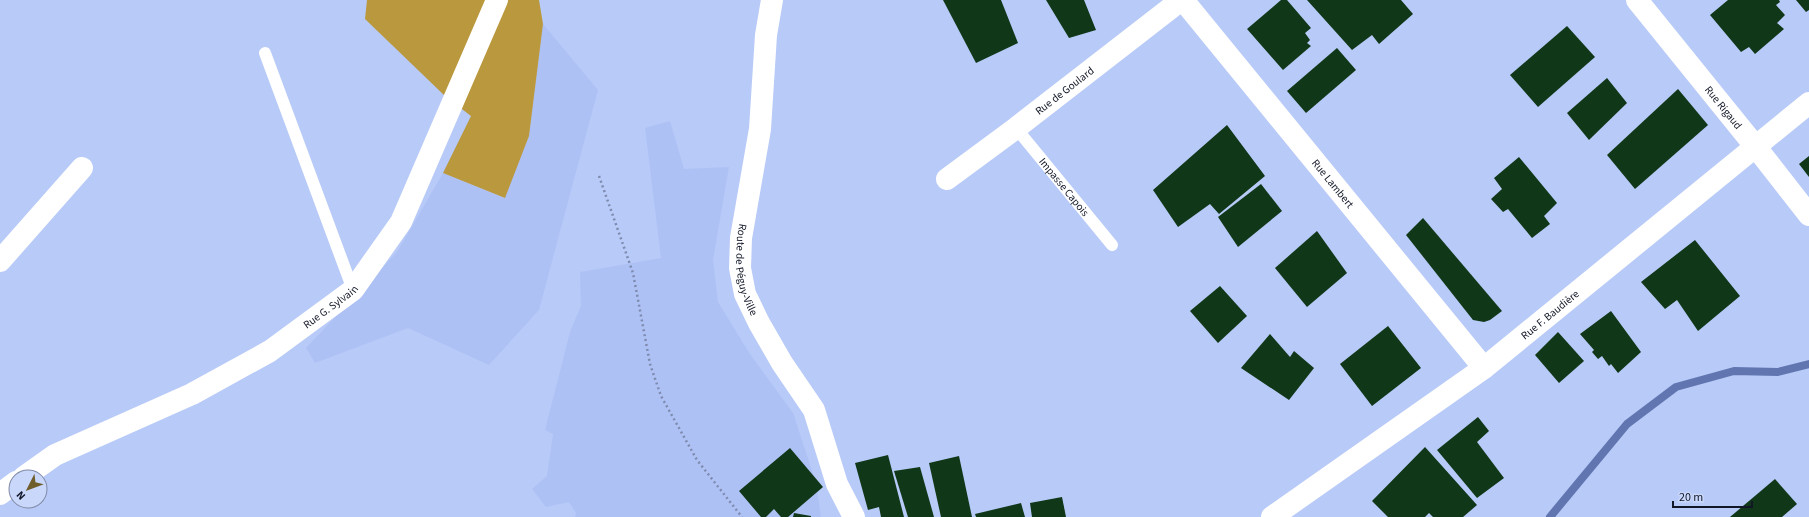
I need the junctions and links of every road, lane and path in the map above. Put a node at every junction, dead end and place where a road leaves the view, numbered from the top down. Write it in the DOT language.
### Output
graph roads {
  1 [pos="497,0"];
  2 [pos="772,0"];
  3 [pos="1182,0"];
  4 [pos="1637,0"];
  5 [pos="265,53"];
  6 [pos="1809,103"];
  7 [pos="1016,128"];
  8 [pos="1755,146"];
  9 [pos="82,168"];
  10 [pos="599,176"];
  11 [pos="947,179"];
  12 [pos="1809,215"];
  13 [pos="1112,245"];
  14 [pos="0,261"];
  15 [pos="353,290"];
  16 [pos="1484,368"];
  17 [pos="35,469"];
  18 [pos="1276,514"];
  19 [pos="742,517"];
  20 [pos="854,517"];
  1 -- 15 [label="street, Rue G. Sylvain"];
  2 -- 20 [label="street, Route de Péguy-Ville"];
  3 -- 7 [label="street, Rue de Goulard"];
  3 -- 16 [label="street, Rue Lambert"];
  4 -- 8 [label="street, Rue Rigaud"];
  5 -- 15 [label="lane"];
  6 -- 8 [label="street, Rue F. Baudière"];
  7 -- 11 [label="street, Rue de Goulard"];
  7 -- 13 [label="lane, Impasse Capois"];
  8 -- 12 [label="street, Rue Rigaud"];
  8 -- 16 [label="street, Rue F. Baudière"];
  9 -- 14 [label="street"];
  10 -- 19 [label="path"];
  15 -- 17 [label="street, Rue G. Sylvain"];
  16 -- 18 [label="street, Rue F. Baudière"];
}
